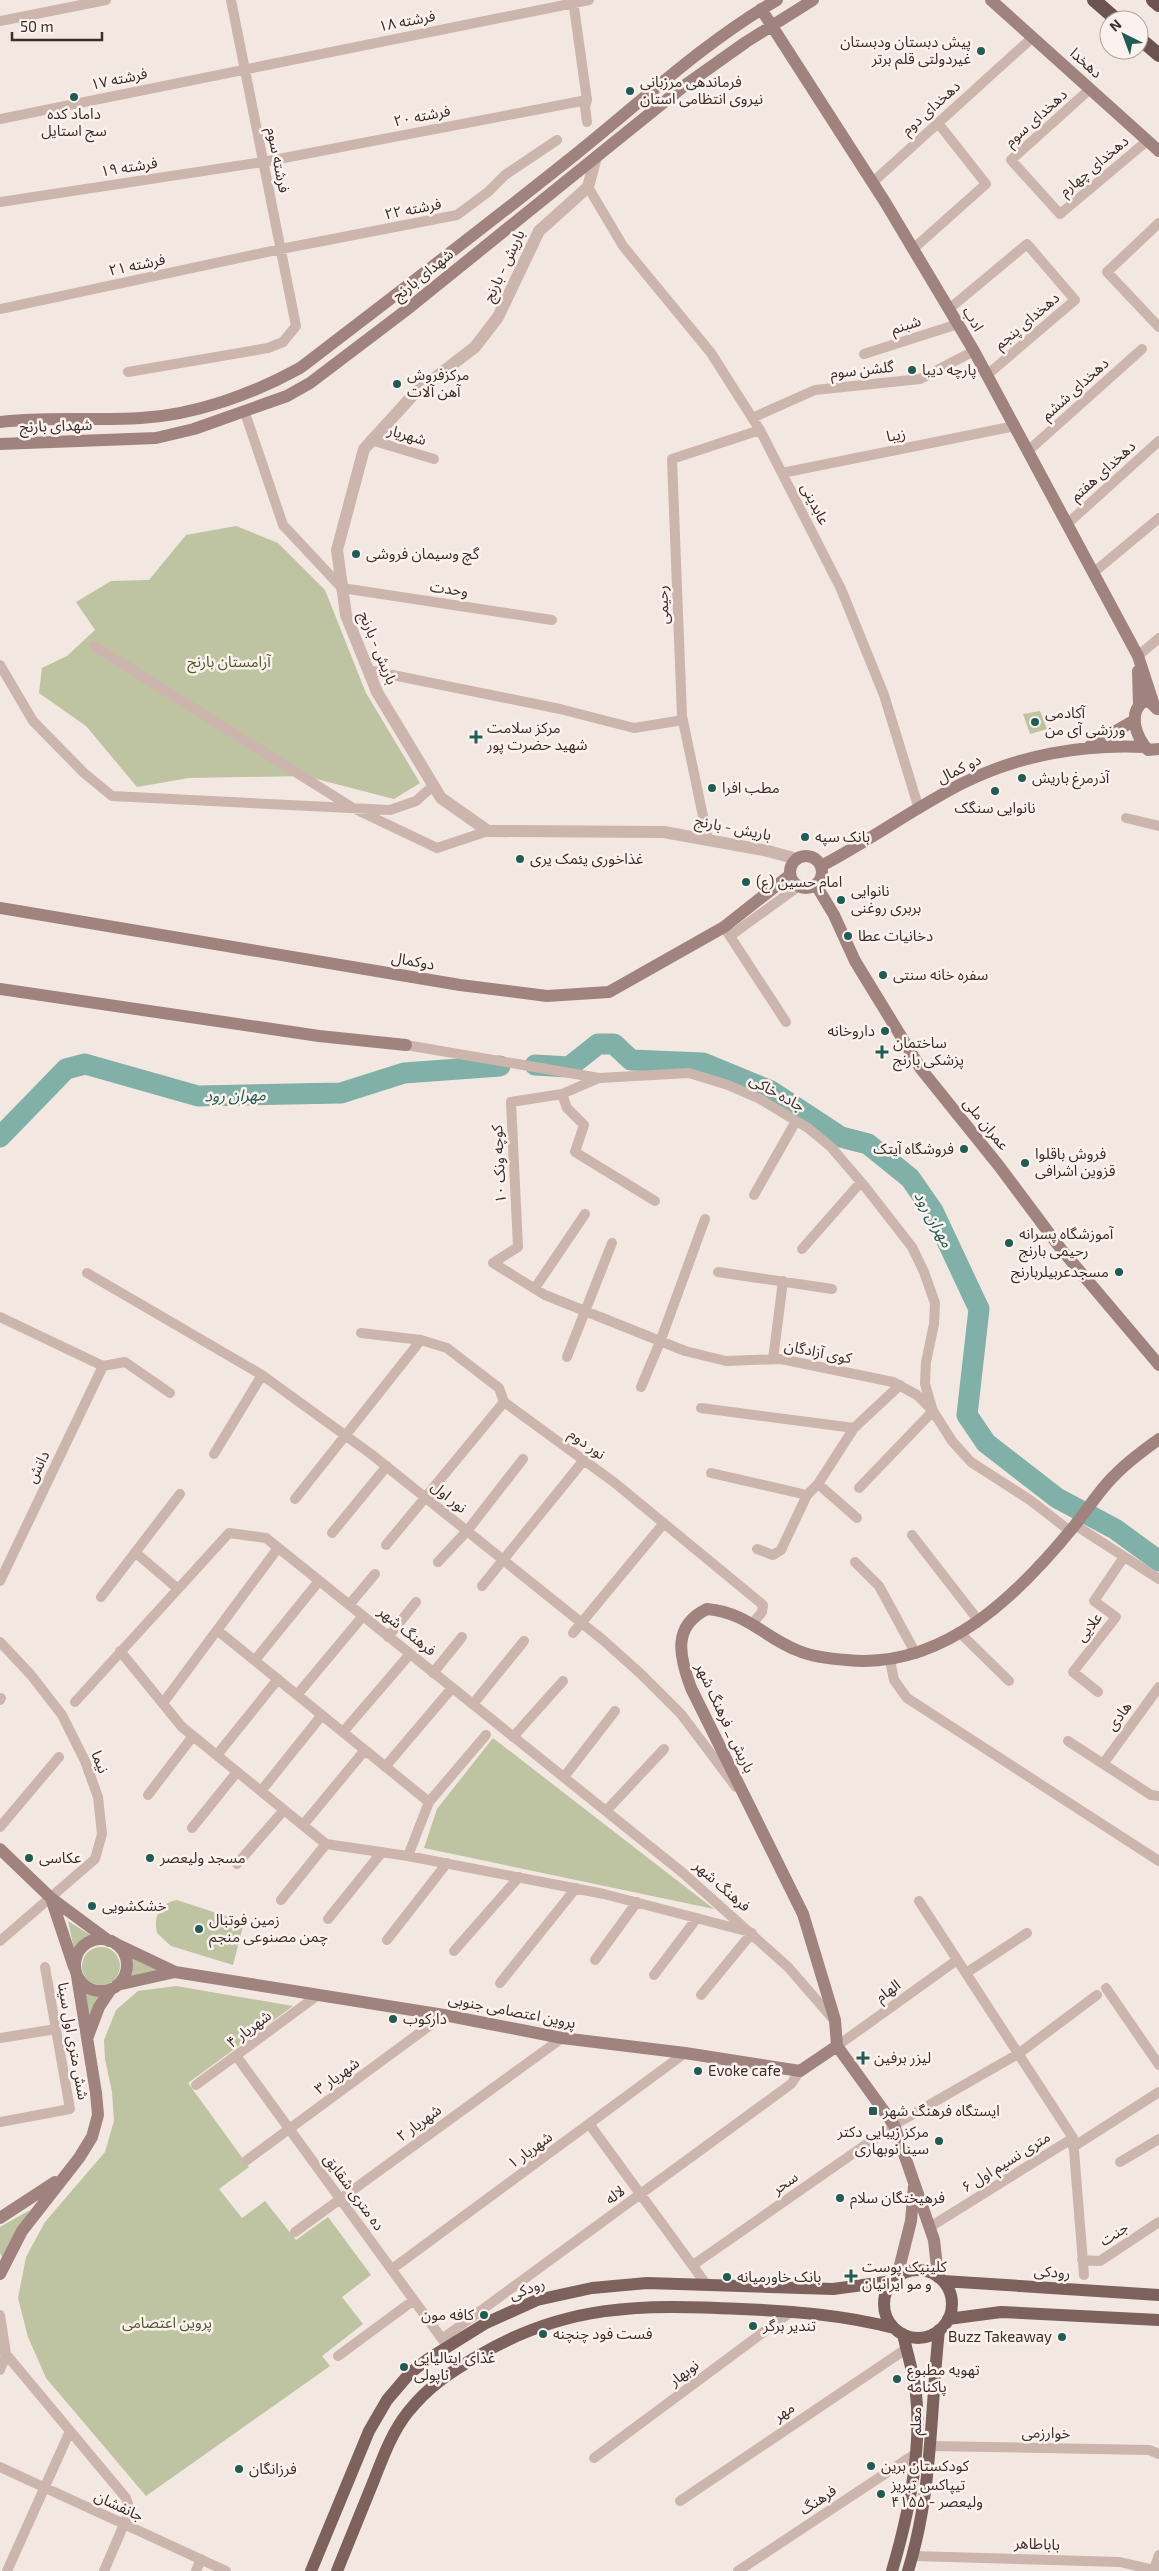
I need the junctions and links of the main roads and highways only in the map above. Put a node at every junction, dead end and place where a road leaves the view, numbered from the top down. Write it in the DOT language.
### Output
graph roads {
  1 [pos="777,0"];
  2 [pos="813,0"];
  3 [pos="991,0"];
  4 [pos="1094,0"];
  5 [pos="1153,0"];
  6 [pos="1159,5"];
  7 [pos="762,9"];
  8 [pos="1106,10"];
  9 [pos="774,25"];
  10 [pos="1149,46"];
  11 [pos="1159,55"];
  12 [pos="1159,151"];
  13 [pos="0,422"];
  14 [pos="0,444"];
  15 [pos="1138,656"];
  16 [pos="1139,705"];
  17 [pos="1156,708"];
  18 [pos="1135,720"];
  19 [pos="1090,746"];
  20 [pos="1145,747"];
  21 [pos="1159,748"];
  22 [pos="819,862"];
  23 [pos="790,875"];
  24 [pos="816,885"];
  25 [pos="0,908"];
  26 [pos="0,989"];
  27 [pos="406,1045"];
  28 [pos="1159,1365"];
  29 [pos="1159,1439"];
  30 [pos="0,1849"];
  31 [pos="51,1898"];
  32 [pos="113,1943"];
  33 [pos="175,1972"];
  34 [pos="76,1973"];
  35 [pos="114,1987"];
  36 [pos="88,2036"];
  37 [pos="837,2046"];
  38 [pos="63,2176"];
  39 [pos="914,2178"];
  40 [pos="0,2218"];
  41 [pos="0,2274"];
  42 [pos="895,2279"];
  43 [pos="941,2279"];
  44 [pos="627,2285"];
  45 [pos="1159,2295"];
  46 [pos="626,2309"];
  47 [pos="948,2319"];
  48 [pos="1159,2320"];
  49 [pos="939,2330"];
  50 [pos="898,2331"];
  51 [pos="428,2359"];
  52 [pos="442,2377"];
  53 [pos="311,2571"];
  54 [pos="337,2571"];
  55 [pos="892,2571"];
  56 [pos="908,2571"];
  1 -- 7 [label="main road"];
  2 -- 9 [label="main road, شهدای بارنج"];
  3 -- 12 [label="main road, دهخدا"];
  4 -- 8 [label="highway"];
  5 -- 6 [label="highway"];
  7 -- 9 [label="main road, ادب"];
  7 -- 13 [label="main road, شهدای بارنج"];
  9 -- 14 [label="main road, شهدای بارنج"];
  9 -- 15 [label="main road, ادب"];
  10 -- 11 [label="highway"];
  15 -- 16 [label="main road"];
  15 -- 17 [label="main road, ادب"];
  16 -- 17 [label="main road"];
  16 -- 18 [label="main road"];
  18 -- 19 [label="main road"];
  18 -- 20 [label="main road"];
  19 -- 20 [label="main road"];
  19 -- 22 [label="main road, دو کمال"];
  20 -- 21 [label="main road"];
  22 -- 23 [label="main road"];
  22 -- 24 [label="main road"];
  23 -- 24 [label="main road"];
  23 -- 25 [label="main road, دوکمال"];
  24 -- 28 [label="main road, عمران ملی"];
  26 -- 27 [label="main road"];
  29 -- 37 [label="main road, باریش _ فرهنگ شهر"];
  30 -- 31 [label="main road, پروین اعتصامی جنوبی"];
  31 -- 32 [label="main road, پروین اعتصامی جنوبی"];
  31 -- 34 [label="main road"];
  32 -- 33 [label="main road, پروین اعتصامی جنوبی"];
  32 -- 34 [label="main road"];
  32 -- 35 [label="main road"];
  33 -- 35 [label="main road, پروین اعتصامی جنوبی"];
  33 -- 37 [label="main road, پروین اعتصامی جنوبی"];
  34 -- 35 [label="main road"];
  34 -- 36 [label="main road"];
  35 -- 36 [label="main road"];
  36 -- 38 [label="main road"];
  37 -- 39 [label="main road"];
  38 -- 40 [label="main road"];
  38 -- 41 [label="main road"];
  39 -- 42 [label="main road"];
  39 -- 43 [label="main road"];
  42 -- 43 [label="main road"];
  42 -- 44 [label="main road, رودکى"];
  42 -- 50 [label="main road"];
  43 -- 45 [label="main road, رودکی"];
  43 -- 47 [label="main road"];
  44 -- 46 [label="main road"];
  44 -- 51 [label="main road, رودکى"];
  46 -- 50 [label="main road"];
  46 -- 52 [label="main road"];
  47 -- 48 [label="main road"];
  47 -- 49 [label="main road"];
  49 -- 50 [label="main road"];
  49 -- 56 [label="main road, معلم"];
  50 -- 55 [label="main road, معلم"];
  51 -- 52 [label="main road"];
  51 -- 53 [label="main road, رودکى"];
  52 -- 54 [label="main road"];
}
